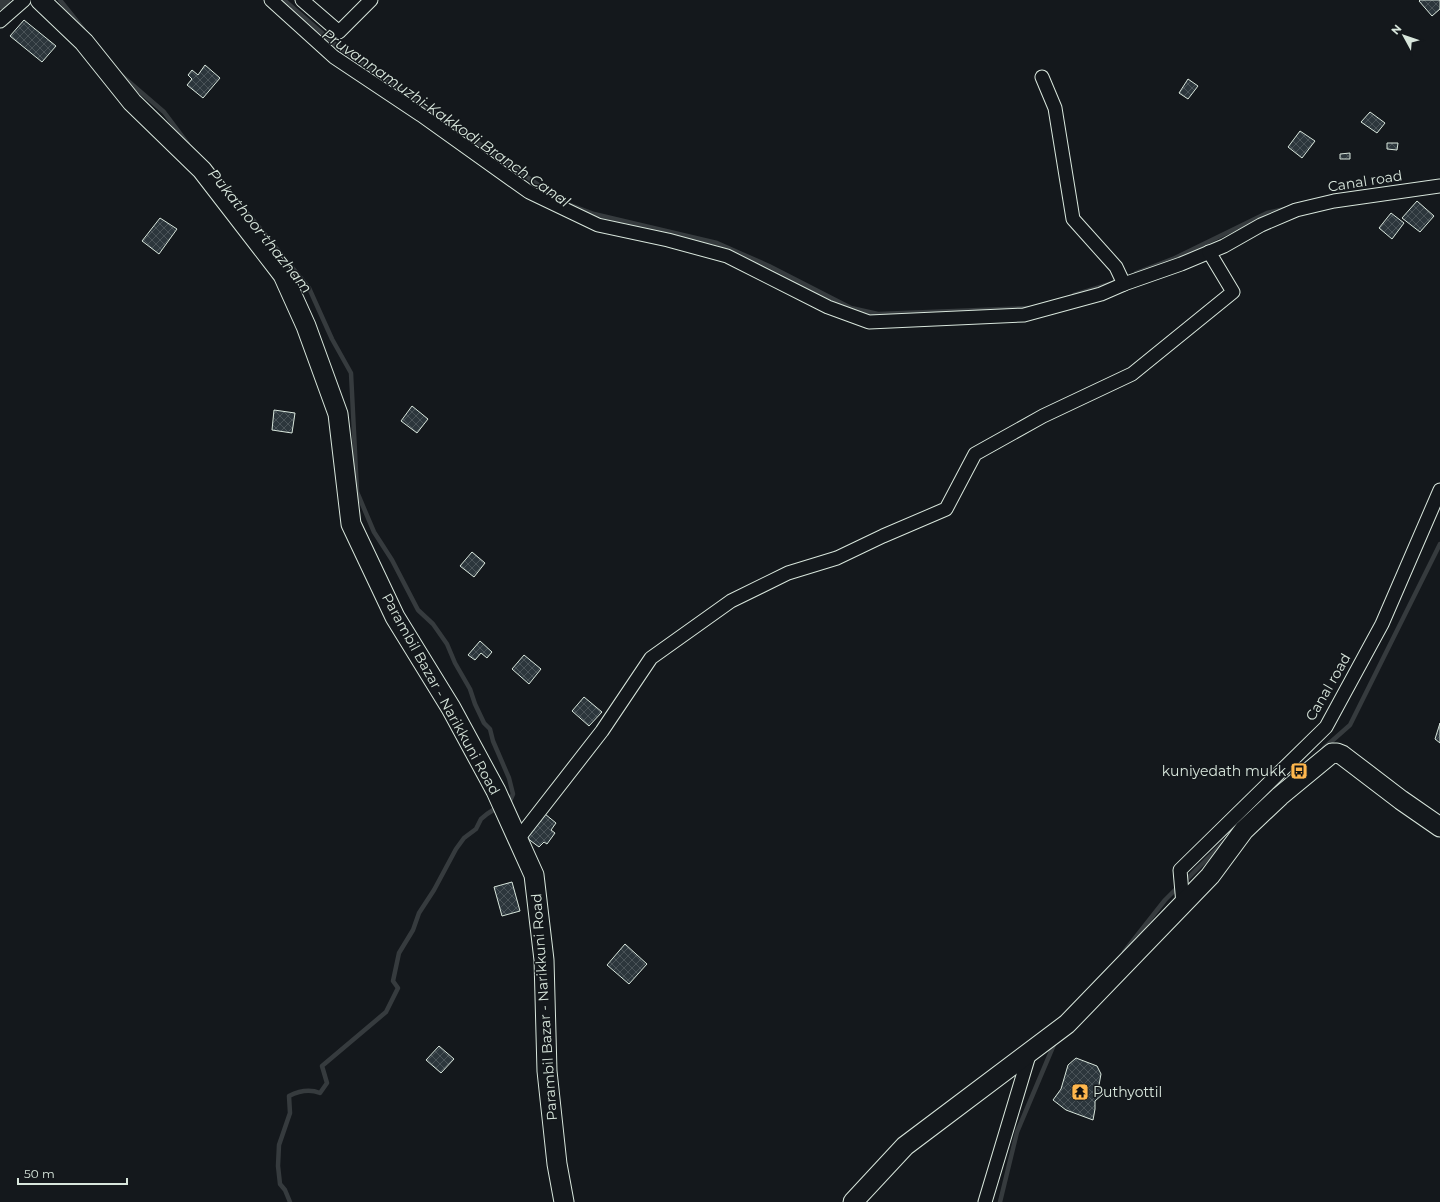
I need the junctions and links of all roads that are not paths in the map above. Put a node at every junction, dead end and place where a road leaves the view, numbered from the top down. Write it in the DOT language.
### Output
graph roads {
  1 [pos="24,0"];
  2 [pos="40,0"];
  3 [pos="271,0"];
  4 [pos="302,0"];
  5 [pos="371,0"];
  6 [pos="0,20"];
  7 [pos="1042,77"];
  8 [pos="1440,186"];
  9 [pos="1209,252"];
  10 [pos="1124,284"];
  11 [pos="1440,490"];
  12 [pos="1440,827"];
  13 [pos="518,839"];
  14 [pos="1183,904"];
  15 [pos="1030,1052"];
  16 [pos="564,1202"];
  17 [pos="853,1202"];
  18 [pos="985,1202"];
  1 -- 6 [label="street"];
  2 -- 13 [label="main road, Parambil Bazar - Narikkuni Road"];
  3 -- 10 [label="street, Canal road"];
  4 -- 5 [label="street"];
  7 -- 10 [label="street"];
  8 -- 9 [label="street, Canal road"];
  9 -- 10 [label="street, Canal road"];
  9 -- 13 [label="street"];
  11 -- 14 [label="street, Canal road"];
  12 -- 14 [label="main road"];
  13 -- 16 [label="main road, Parambil Bazar - Narikkuni Road"];
  14 -- 15 [label="main road"];
  15 -- 17 [label="main road"];
  15 -- 18 [label="street"];
}
